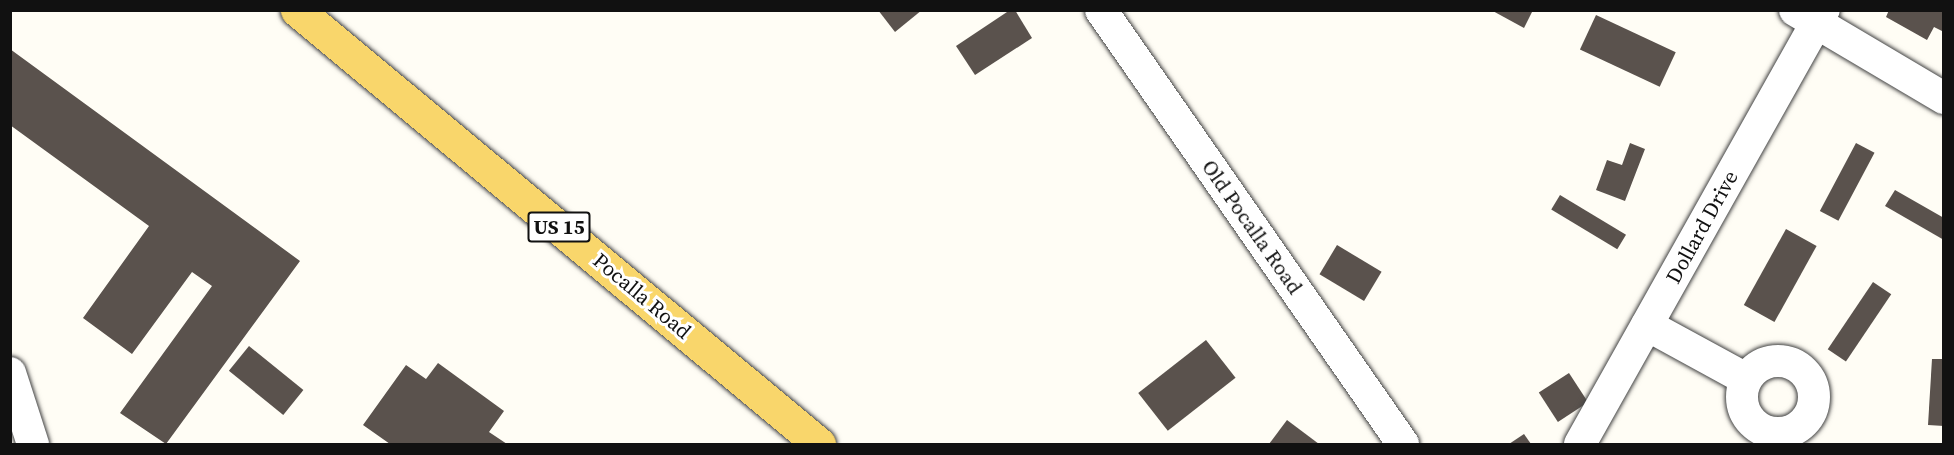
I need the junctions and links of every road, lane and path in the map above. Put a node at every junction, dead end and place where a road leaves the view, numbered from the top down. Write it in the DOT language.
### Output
graph roads {
  1 [pos="297,10"];
  2 [pos="1101,10"];
  3 [pos="1812,15"];
  4 [pos="1944,98"];
  5 [pos="1647,326"];
  6 [pos="10,373"];
  7 [pos="1746,379"];
  8 [pos="33,444"];
  9 [pos="819,444"];
  10 [pos="1403,444"];
  11 [pos="1580,444"];
  1 -- 9 [label="main road, Pocalla Road / US 15"];
  2 -- 10 [label="street, Old Pocalla Road"];
  3 -- 4 [label="street"];
  3 -- 5 [label="street, Dollard Drive"];
  5 -- 7 [label="street"];
  5 -- 11 [label="street, Dollard Drive"];
  6 -- 8 [label="street"];
}
